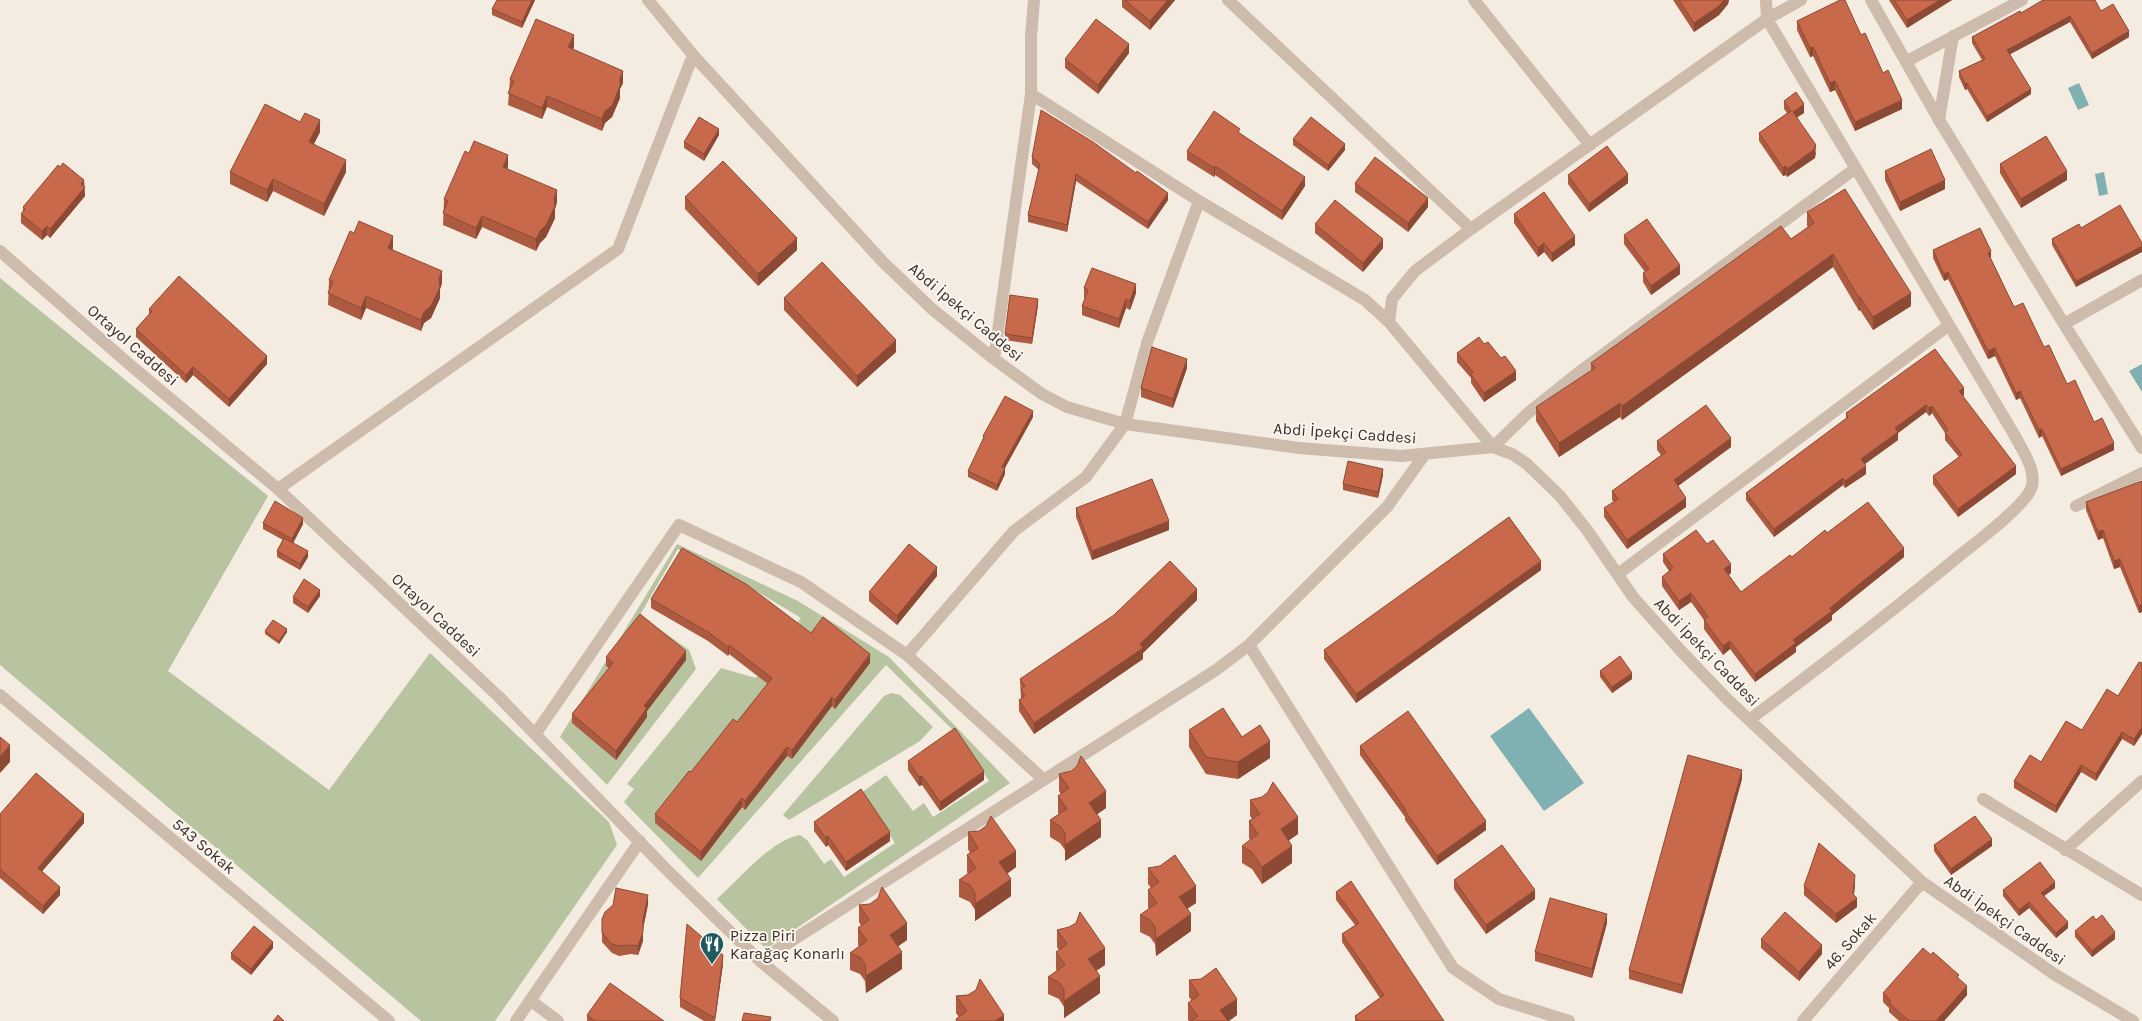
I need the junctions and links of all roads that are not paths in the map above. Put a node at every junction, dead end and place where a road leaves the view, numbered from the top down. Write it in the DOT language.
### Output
graph roads {
  1 [pos="648,0"];
  2 [pos="1034,0"];
  3 [pos="1228,0"];
  4 [pos="1474,0"];
  5 [pos="1766,0"];
  6 [pos="1801,0"];
  7 [pos="1871,0"];
  8 [pos="2022,0"];
  9 [pos="1767,19"];
  10 [pos="1954,36"];
  11 [pos="694,55"];
  12 [pos="1907,61"];
  13 [pos="1031,94"];
  14 [pos="1939,120"];
  15 [pos="1590,145"];
  16 [pos="1856,168"];
  17 [pos="1199,201"];
  18 [pos="1471,229"];
  19 [pos="0,251"];
  20 [pos="2142,280"];
  21 [pos="1389,322"];
  22 [pos="2064,324"];
  23 [pos="1948,326"];
  24 [pos="994,359"];
  25 [pos="1125,424"];
  26 [pos="1493,447"];
  27 [pos="2142,448"];
  28 [pos="1425,454"];
  29 [pos="2142,473"];
  30 [pos="278,488"];
  31 [pos="2076,506"];
  32 [pos="1618,574"];
  33 [pos="1249,644"];
  34 [pos="907,655"];
  35 [pos="0,695"];
  36 [pos="1749,720"];
  37 [pos="536,734"];
  38 [pos="1043,780"];
  39 [pos="2142,780"];
  40 [pos="1983,799"];
  41 [pos="640,842"];
  42 [pos="2066,850"];
  43 [pos="1922,882"];
  44 [pos="2142,895"];
  45 [pos="760,961"];
  46 [pos="530,1000"];
  47 [pos="388,1021"];
  48 [pos="516,1021"];
  49 [pos="558,1021"];
  50 [pos="832,1021"];
  51 [pos="1568,1021"];
  52 [pos="1803,1021"];
  53 [pos="2133,1021"];
  1 -- 11 [label="street, Abdi İpekçi Caddesi"];
  2 -- 13 [label="street"];
  3 -- 18 [label="street"];
  4 -- 15 [label="street"];
  5 -- 9 [label="street"];
  6 -- 9 [label="street"];
  7 -- 12 [label="street"];
  8 -- 10 [label="street"];
  9 -- 15 [label="street"];
  9 -- 16 [label="street"];
  10 -- 12 [label="street"];
  10 -- 14 [label="street"];
  11 -- 24 [label="street, Abdi İpekçi Caddesi"];
  11 -- 30 [label="street"];
  12 -- 14 [label="street"];
  13 -- 17 [label="street"];
  13 -- 24 [label="street"];
  14 -- 22 [label="street"];
  15 -- 18 [label="street"];
  16 -- 23 [label="street"];
  16 -- 26 [label="street"];
  17 -- 21 [label="street"];
  17 -- 25 [label="street"];
  18 -- 21 [label="street"];
  19 -- 30 [label="street, Ortayol Caddesi"];
  20 -- 22 [label="street"];
  21 -- 26 [label="street"];
  22 -- 27 [label="street"];
  23 -- 32 [label="street"];
  23 -- 36 [label="street"];
  24 -- 25 [label="street, Abdi İpekçi Caddesi"];
  25 -- 28 [label="street, Abdi İpekçi Caddesi"];
  25 -- 34 [label="street"];
  26 -- 28 [label="street, Abdi İpekçi Caddesi"];
  26 -- 32 [label="street, Abdi İpekçi Caddesi"];
  28 -- 33 [label="street"];
  29 -- 31 [label="street"];
  30 -- 37 [label="street, Ortayol Caddesi"];
  32 -- 36 [label="street, Abdi İpekçi Caddesi"];
  33 -- 38 [label="street"];
  33 -- 51 [label="street"];
  34 -- 37 [label="street"];
  34 -- 38 [label="street"];
  35 -- 47 [label="street, 543 Sokak"];
  36 -- 43 [label="street, Abdi İpekçi Caddesi"];
  37 -- 41 [label="street, Ortayol Caddesi"];
  38 -- 45 [label="street"];
  39 -- 42 [label="street"];
  40 -- 42 [label="street"];
  41 -- 45 [label="street, Ortayol Caddesi"];
  41 -- 46 [label="street"];
  42 -- 44 [label="street"];
  43 -- 52 [label="street, 46. Sokak"];
  43 -- 53 [label="street, Abdi İpekçi Caddesi"];
  45 -- 50 [label="street, Ortayol Caddesi"];
  46 -- 48 [label="street"];
  46 -- 49 [label="street"];
}
